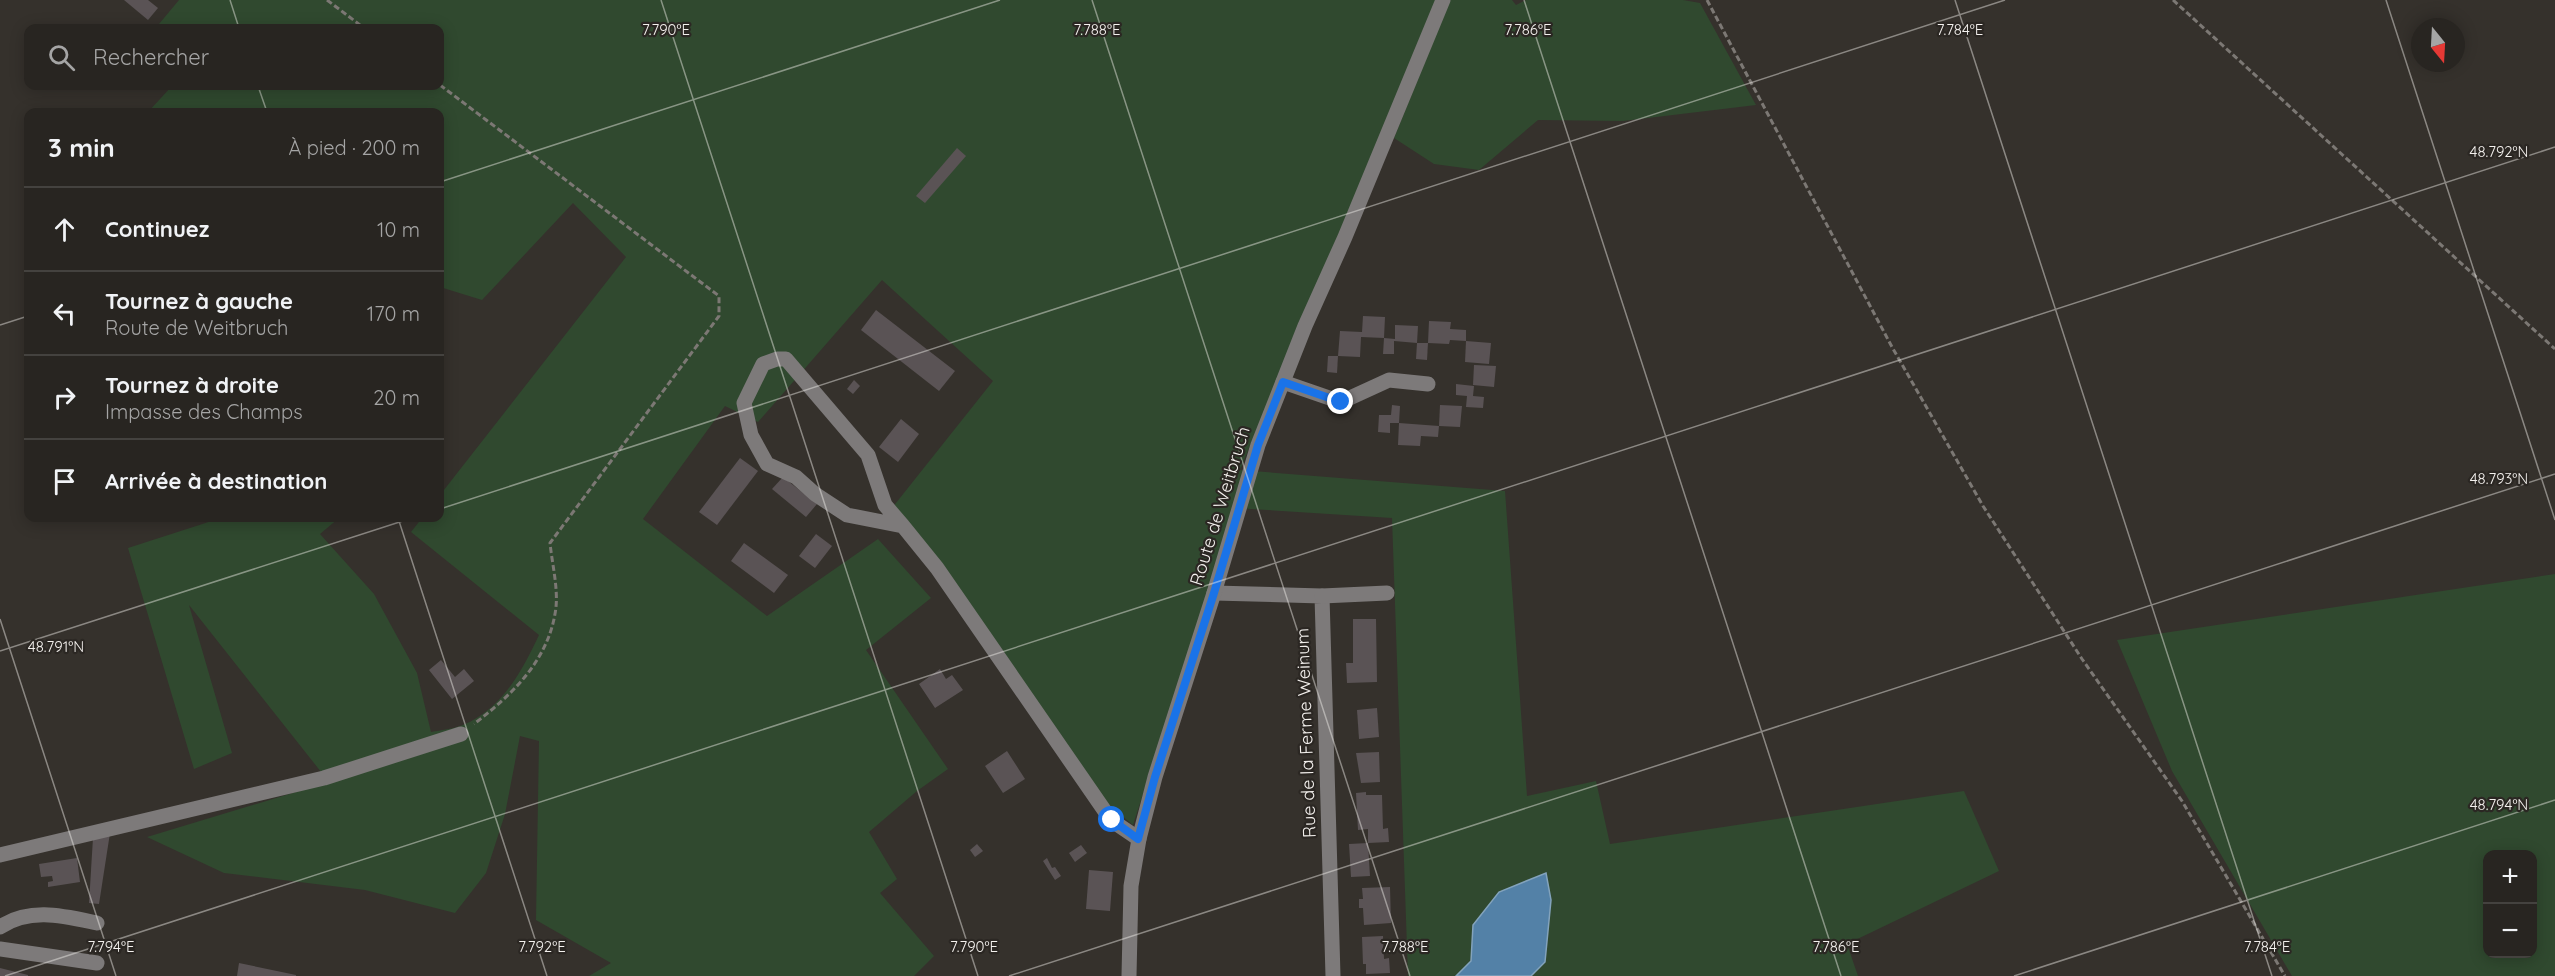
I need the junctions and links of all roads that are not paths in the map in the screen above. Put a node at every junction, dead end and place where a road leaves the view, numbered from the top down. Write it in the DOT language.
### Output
graph roads {
  1 [pos="1443,0"];
  2 [pos="1283,382"];
  3 [pos="1428,384"];
  4 [pos="903,526"];
  5 [pos="1387,592"];
  6 [pos="1214,593"];
  7 [pos="1322,596"];
  8 [pos="461,734"];
  9 [pos="1138,839"];
  10 [pos="0,855"];
  11 [pos="97,923"];
  12 [pos="0,927"];
  13 [pos="0,949"];
  14 [pos="97,963"];
  15 [pos="1129,976"];
  16 [pos="1332,976"];
  1 -- 2 [label="street, Route de Weitbruch"];
  2 -- 3 [label="street"];
  2 -- 6 [label="street, Route de Weitbruch"];
  4 -- 4 [label="street"];
  4 -- 9 [label="street"];
  5 -- 7 [label="street"];
  6 -- 7 [label="street"];
  6 -- 9 [label="street, Route de Weitbruch"];
  7 -- 16 [label="street, Rue de la Ferme Weinum"];
  8 -- 10 [label="street"];
  9 -- 15 [label="street, Route de Weitbruch"];
  11 -- 12 [label="street"];
  13 -- 14 [label="street"];
}
